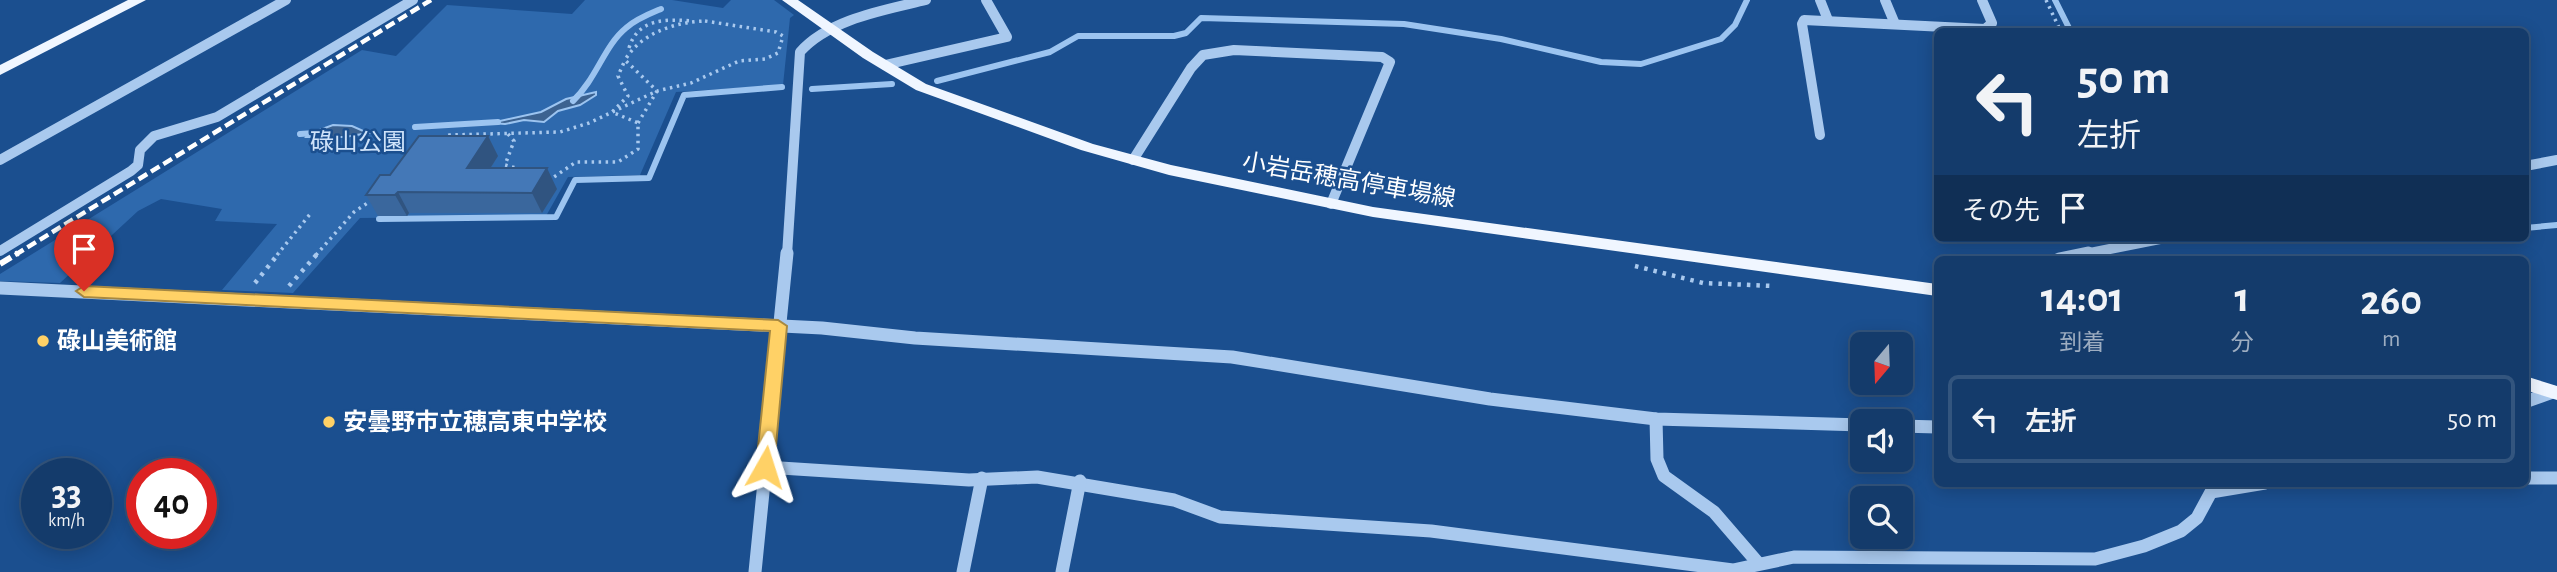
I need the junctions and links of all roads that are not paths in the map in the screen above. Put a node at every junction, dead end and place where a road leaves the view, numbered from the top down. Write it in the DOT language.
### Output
graph roads {
  1 [pos="139,0"];
  2 [pos="286,0"];
  3 [pos="413,0"];
  4 [pos="789,0"];
  5 [pos="926,0"];
  6 [pos="986,0"];
  7 [pos="1820,0"];
  8 [pos="1885,0"];
  9 [pos="1982,0"];
  10 [pos="904,3"];
  11 [pos="1828,20"];
  12 [pos="1895,24"];
  13 [pos="1991,27"];
  14 [pos="1960,28"];
  15 [pos="1984,28"];
  16 [pos="831,30"];
  17 [pos="885,65"];
  18 [pos="0,71"];
  19 [pos="1820,135"];
  20 [pos="0,160"];
  21 [pos="1133,160"];
  22 [pos="2557,160"];
  23 [pos="2529,165"];
  24 [pos="1331,204"];
  25 [pos="2145,242"];
  26 [pos="0,251"];
  27 [pos="2074,256"];
  28 [pos="0,288"];
  29 [pos="1934,290"];
  30 [pos="778,326"];
  31 [pos="2529,384"];
  32 [pos="2555,392"];
  33 [pos="2529,401"];
  34 [pos="1656,419"];
  35 [pos="1850,425"];
  36 [pos="1913,426"];
  37 [pos="1934,427"];
  38 [pos="765,467"];
  39 [pos="982,478"];
  40 [pos="2529,478"];
  41 [pos="2557,478"];
  42 [pos="1080,481"];
  43 [pos="2241,487"];
  44 [pos="1758,563"];
  45 [pos="2068,566"];
  46 [pos="755,572"];
  47 [pos="963,572"];
  48 [pos="1062,572"];
  1 -- 18 [label="main road"];
  2 -- 20 [label="street"];
  3 -- 26 [label="street"];
  4 -- 16 [label="main road, 小岩岳穂高停車場線"];
  5 -- 10 [label="street"];
  6 -- 17 [label="street"];
  7 -- 11 [label="street"];
  8 -- 12 [label="street"];
  9 -- 13 [label="street"];
  10 -- 16 [label="street"];
  11 -- 12 [label="street"];
  11 -- 19 [label="street"];
  12 -- 14 [label="street"];
  13 -- 15 [label="street"];
  16 -- 17 [label="main road, 小岩岳穂高停車場線"];
  16 -- 30 [label="street"];
  17 -- 21 [label="main road, 小岩岳穂高停車場線"];
  21 -- 24 [label="main road, 小岩岳穂高停車場線"];
  21 -- 24 [label="street"];
  22 -- 23 [label="street"];
  24 -- 29 [label="main road, 小岩岳穂高停車場線"];
  25 -- 27 [label="street"];
  28 -- 30 [label="street"];
  30 -- 34 [label="street"];
  30 -- 38 [label="street"];
  31 -- 32 [label="main road"];
  32 -- 33 [label="street"];
  34 -- 35 [label="street"];
  34 -- 44 [label="street"];
  36 -- 37 [label="street"];
  38 -- 39 [label="street"];
  38 -- 46 [label="street"];
  39 -- 42 [label="street"];
  39 -- 47 [label="street"];
  40 -- 41 [label="street"];
  42 -- 44 [label="street"];
  42 -- 48 [label="street"];
  43 -- 45 [label="street"];
  44 -- 45 [label="street"];
}
